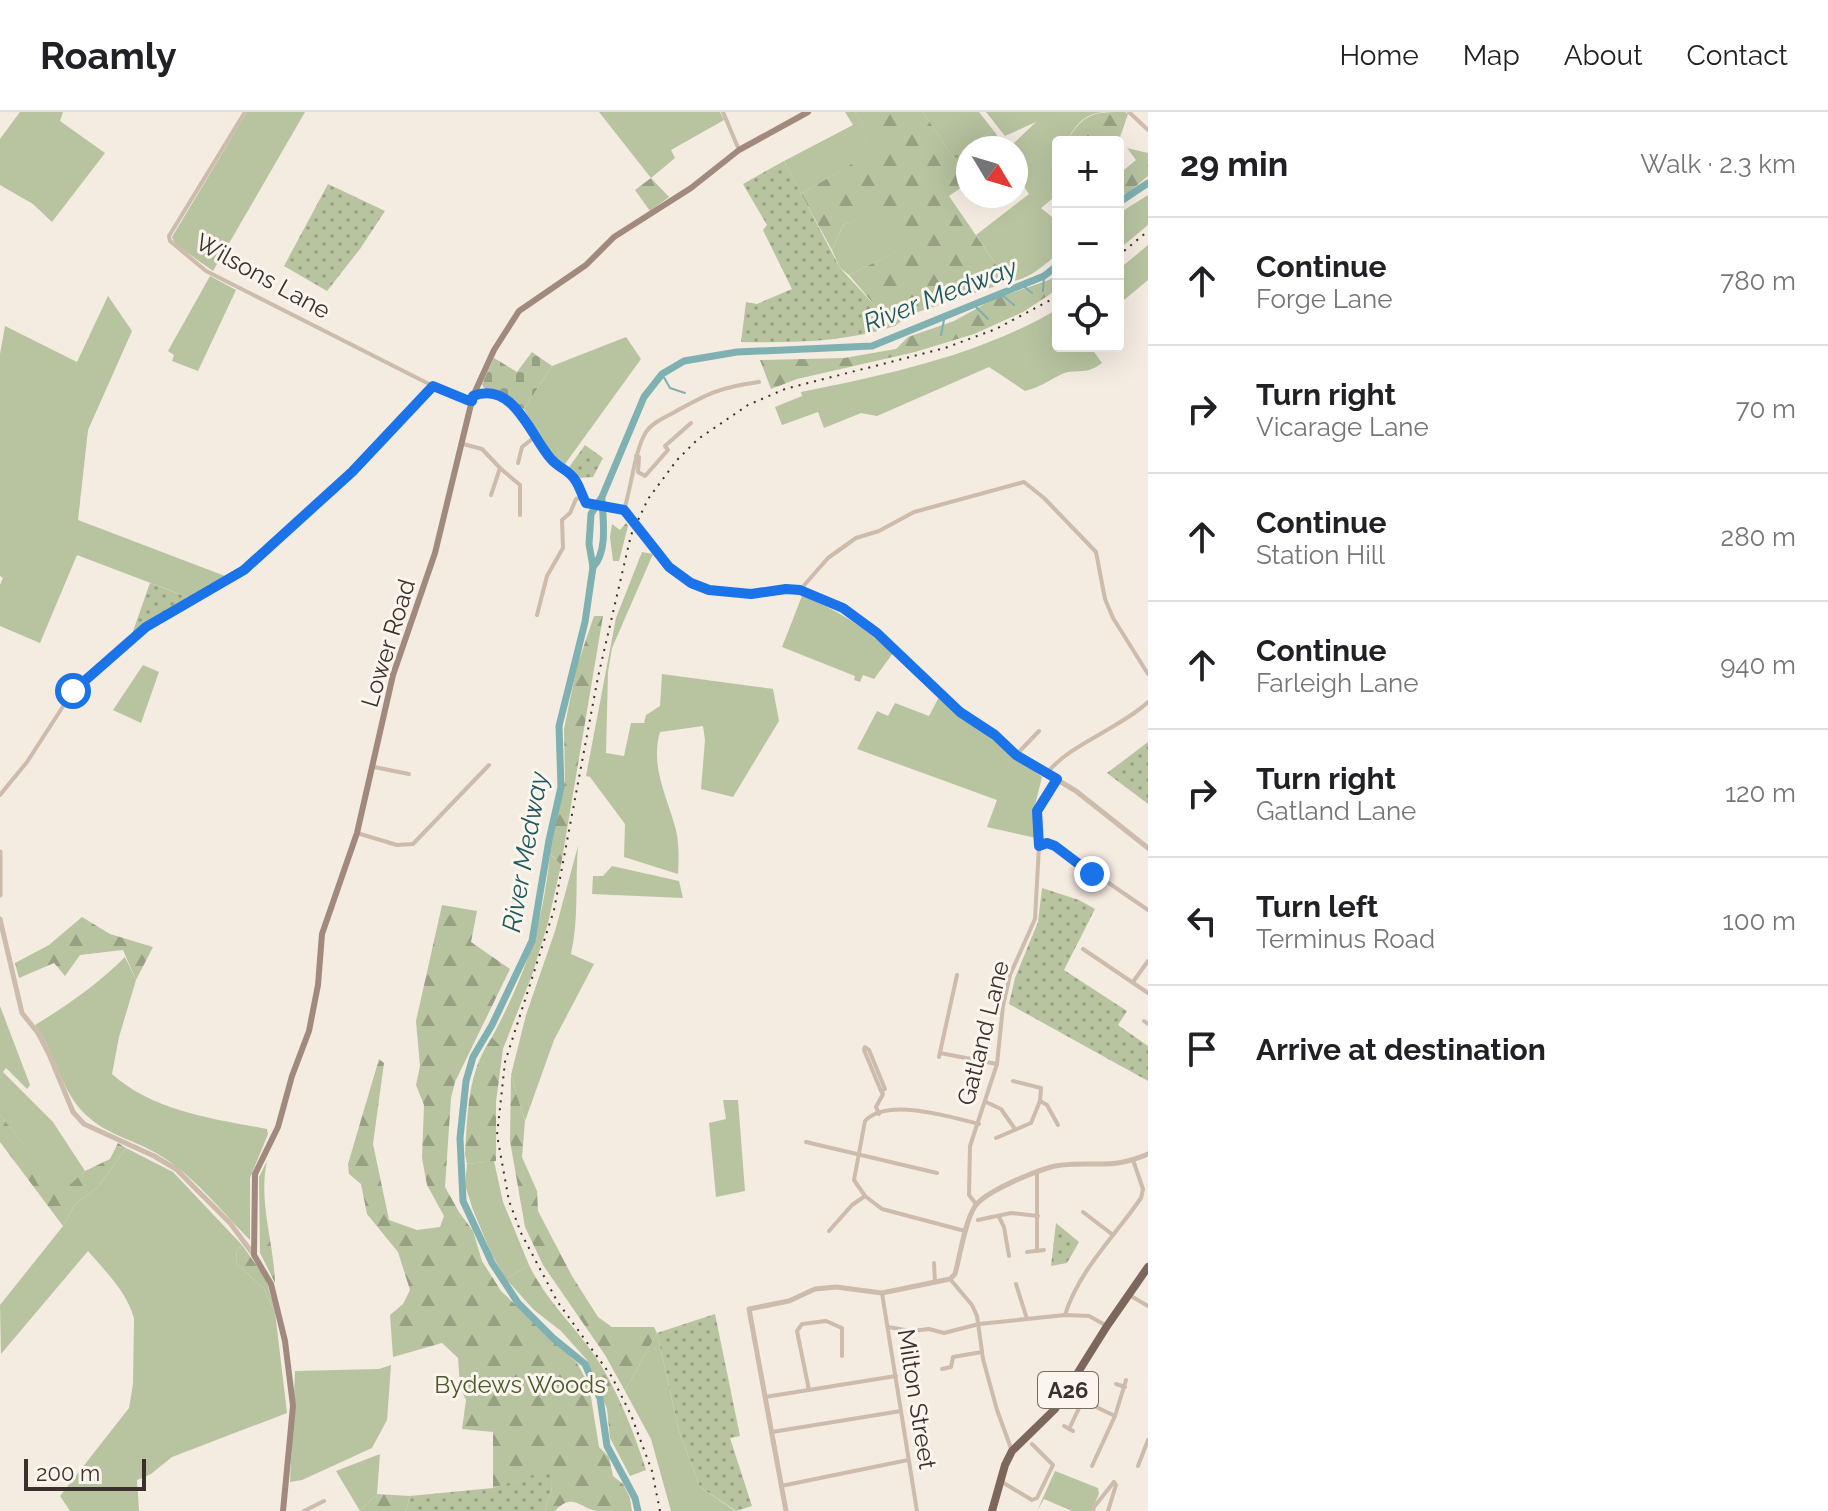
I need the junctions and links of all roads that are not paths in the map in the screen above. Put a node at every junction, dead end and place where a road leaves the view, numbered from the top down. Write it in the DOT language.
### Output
graph roads {
  1 [pos="245,112"];
  2 [pos="723,112"];
  3 [pos="808,112"];
  4 [pos="1129,112"];
  5 [pos="1148,130"];
  6 [pos="739,150"];
  7 [pos="479,382"];
  8 [pos="759,382"];
  9 [pos="433,386"];
  10 [pos="486,393"];
  11 [pos="472,398"];
  12 [pos="691,423"];
  13 [pos="536,436"];
  14 [pos="463,444"];
  15 [pos="636,456"];
  16 [pos="516,458"];
  17 [pos="500,468"];
  18 [pos="491,495"];
  19 [pos="584,499"];
  20 [pos="624,510"];
  21 [pos="520,515"];
  22 [pos="800,590"];
  23 [pos="537,615"];
  24 [pos="1148,674"];
  25 [pos="1148,702"];
  26 [pos="1039,731"];
  27 [pos="1016,755"];
  28 [pos="489,765"];
  29 [pos="374,767"];
  30 [pos="1047,773"];
  31 [pos="409,774"];
  32 [pos="1057,779"];
  33 [pos="0,795"];
  34 [pos="357,833"];
  35 [pos="1039,846"];
  36 [pos="1148,848"];
  37 [pos="0,852"];
  38 [pos="0,895"];
  39 [pos="1148,910"];
  40 [pos="0,919"];
  41 [pos="1083,949"];
  42 [pos="1148,961"];
  43 [pos="957,975"];
  44 [pos="1133,982"];
  45 [pos="1148,993"];
  46 [pos="997,1064"];
  47 [pos="876,1073"];
  48 [pos="1013,1081"];
  49 [pos="1040,1101"];
  50 [pos="986,1102"];
  51 [pos="879,1114"];
  52 [pos="979,1124"];
  53 [pos="1058,1125"];
  54 [pos="1015,1130"];
  55 [pos="996,1138"];
  56 [pos="806,1142"];
  57 [pos="1148,1154"];
  58 [pos="860,1155"];
  59 [pos="1133,1160"];
  60 [pos="937,1173"];
  61 [pos="1037,1173"];
  62 [pos="865,1196"];
  63 [pos="976,1204"];
  64 [pos="1083,1212"];
  65 [pos="1038,1216"];
  66 [pos="999,1217"];
  67 [pos="978,1220"];
  68 [pos="829,1231"];
  69 [pos="967,1232"];
  70 [pos="1113,1235"];
  71 [pos="1044,1250"];
  72 [pos="1037,1251"];
  73 [pos="1027,1252"];
  74 [pos="254,1255"];
  75 [pos="1009,1256"];
  76 [pos="934,1263"];
  77 [pos="1148,1267"];
  78 [pos="950,1279"];
  79 [pos="935,1282"];
  80 [pos="1016,1284"];
  81 [pos="882,1293"];
  82 [pos="1129,1294"];
  83 [pos="1148,1306"];
  84 [pos="1065,1315"];
  85 [pos="1027,1319"];
  86 [pos="979,1324"];
  87 [pos="1107,1326"];
  88 [pos="888,1327"];
  89 [pos="950,1352"];
  90 [pos="982,1352"];
  91 [pos="842,1356"];
  92 [pos="952,1359"];
  93 [pos="959,1366"];
  94 [pos="951,1367"];
  95 [pos="942,1369"];
  96 [pos="896,1376"];
  97 [pos="1126,1380"];
  98 [pos="1116,1384"];
  99 [pos="1125,1387"];
  100 [pos="809,1390"];
  101 [pos="1067,1393"];
  102 [pos="765,1397"];
  103 [pos="1082,1402"];
  104 [pos="901,1411"];
  105 [pos="1115,1416"];
  106 [pos="1068,1429"];
  107 [pos="772,1432"];
  108 [pos="1148,1442"];
  109 [pos="1032,1444"];
  110 [pos="1012,1451"];
  111 [pos="908,1460"];
  112 [pos="1092,1466"];
  113 [pos="1138,1466"];
  114 [pos="1000,1481"];
  115 [pos="781,1486"];
  116 [pos="324,1501"];
  117 [pos="283,1511"];
  118 [pos="304,1511"];
  119 [pos="786,1511"];
  120 [pos="917,1511"];
  121 [pos="992,1511"];
  122 [pos="1093,1511"];
  123 [pos="1108,1511"];
  1 -- 9 [label="street, Wilsons Lane"];
  2 -- 6 [label="street"];
  3 -- 6 [label="main road, Lower Road"];
  4 -- 5 [label="street"];
  6 -- 7 [label="main road, Lower Road"];
  7 -- 10 [label="street"];
  7 -- 11 [label="main road, Lower Road"];
  8 -- 15 [label="street"];
  9 -- 11 [label="street"];
  9 -- 33 [label="street"];
  10 -- 11 [label="street"];
  10 -- 13 [label="street"];
  11 -- 14 [label="main road, Lower Road"];
  12 -- 15 [label="street"];
  13 -- 16 [label="street"];
  13 -- 19 [label="street"];
  14 -- 17 [label="street"];
  14 -- 29 [label="main road, Lower Road"];
  15 -- 20 [label="street"];
  17 -- 18 [label="street"];
  17 -- 21 [label="street"];
  19 -- 20 [label="street"];
  19 -- 23 [label="street"];
  20 -- 22 [label="street"];
  22 -- 24 [label="street"];
  22 -- 27 [label="street"];
  25 -- 30 [label="street"];
  26 -- 27 [label="street"];
  27 -- 30 [label="street"];
  28 -- 34 [label="street"];
  29 -- 31 [label="street"];
  29 -- 34 [label="main road, Lower Road"];
  30 -- 32 [label="street"];
  32 -- 35 [label="street, Gatland Lane"];
  32 -- 36 [label="street"];
  34 -- 74 [label="main road, Lower Road"];
  35 -- 39 [label="street"];
  35 -- 46 [label="street, Gatland Lane"];
  37 -- 38 [label="street"];
  40 -- 74 [label="street"];
  41 -- 44 [label="street"];
  42 -- 44 [label="street"];
  43 -- 46 [label="street"];
  44 -- 45 [label="street"];
  46 -- 50 [label="street, Gatland Lane"];
  47 -- 47 [label="street"];
  47 -- 51 [label="street"];
  48 -- 49 [label="street"];
  49 -- 53 [label="street"];
  49 -- 54 [label="street"];
  50 -- 52 [label="street, Gatland Lane"];
  50 -- 54 [label="street"];
  51 -- 52 [label="street"];
  51 -- 58 [label="street"];
  52 -- 63 [label="street, Gatland Lane"];
  54 -- 55 [label="street"];
  56 -- 58 [label="street"];
  57 -- 59 [label="street"];
  58 -- 60 [label="street"];
  58 -- 62 [label="street"];
  59 -- 61 [label="street"];
  59 -- 70 [label="street"];
  61 -- 63 [label="street"];
  61 -- 65 [label="street"];
  62 -- 68 [label="street"];
  62 -- 69 [label="street"];
  63 -- 69 [label="street"];
  64 -- 70 [label="street"];
  65 -- 66 [label="street"];
  65 -- 72 [label="street"];
  66 -- 67 [label="street"];
  66 -- 75 [label="street"];
  69 -- 78 [label="street"];
  70 -- 84 [label="street"];
  71 -- 72 [label="street"];
  72 -- 73 [label="street"];
  74 -- 117 [label="main road"];
  76 -- 79 [label="street"];
  77 -- 82 [label="main road, A26"];
  78 -- 79 [label="street"];
  78 -- 86 [label="street"];
  79 -- 81 [label="street"];
  80 -- 85 [label="street"];
  81 -- 88 [label="street, Milton Street"];
  81 -- 102 [label="street"];
  82 -- 83 [label="street"];
  82 -- 87 [label="main road, A26"];
  84 -- 85 [label="street"];
  84 -- 87 [label="street"];
  85 -- 86 [label="street"];
  86 -- 88 [label="street"];
  86 -- 90 [label="street"];
  87 -- 101 [label="main road, A26"];
  88 -- 96 [label="street, Milton Street"];
  89 -- 92 [label="street"];
  90 -- 92 [label="street"];
  90 -- 110 [label="street"];
  91 -- 100 [label="street"];
  92 -- 94 [label="street"];
  93 -- 94 [label="street"];
  94 -- 95 [label="street"];
  96 -- 100 [label="street"];
  96 -- 104 [label="street, Milton Street"];
  97 -- 99 [label="street"];
  98 -- 99 [label="street"];
  99 -- 105 [label="street"];
  100 -- 102 [label="street"];
  101 -- 103 [label="street"];
  101 -- 110 [label="main road, A26"];
  102 -- 107 [label="street"];
  103 -- 105 [label="street"];
  103 -- 106 [label="street"];
  104 -- 107 [label="street"];
  104 -- 111 [label="street, Milton Street"];
  105 -- 112 [label="street"];
  107 -- 115 [label="street"];
  108 -- 113 [label="street"];
  109 -- 114 [label="street"];
  110 -- 114 [label="main road, A26"];
  111 -- 115 [label="street"];
  111 -- 120 [label="street, Milton Street"];
  114 -- 121 [label="main road, A26"];
  115 -- 119 [label="street"];
  116 -- 118 [label="street"];
  122 -- 123 [label="street"];
}
